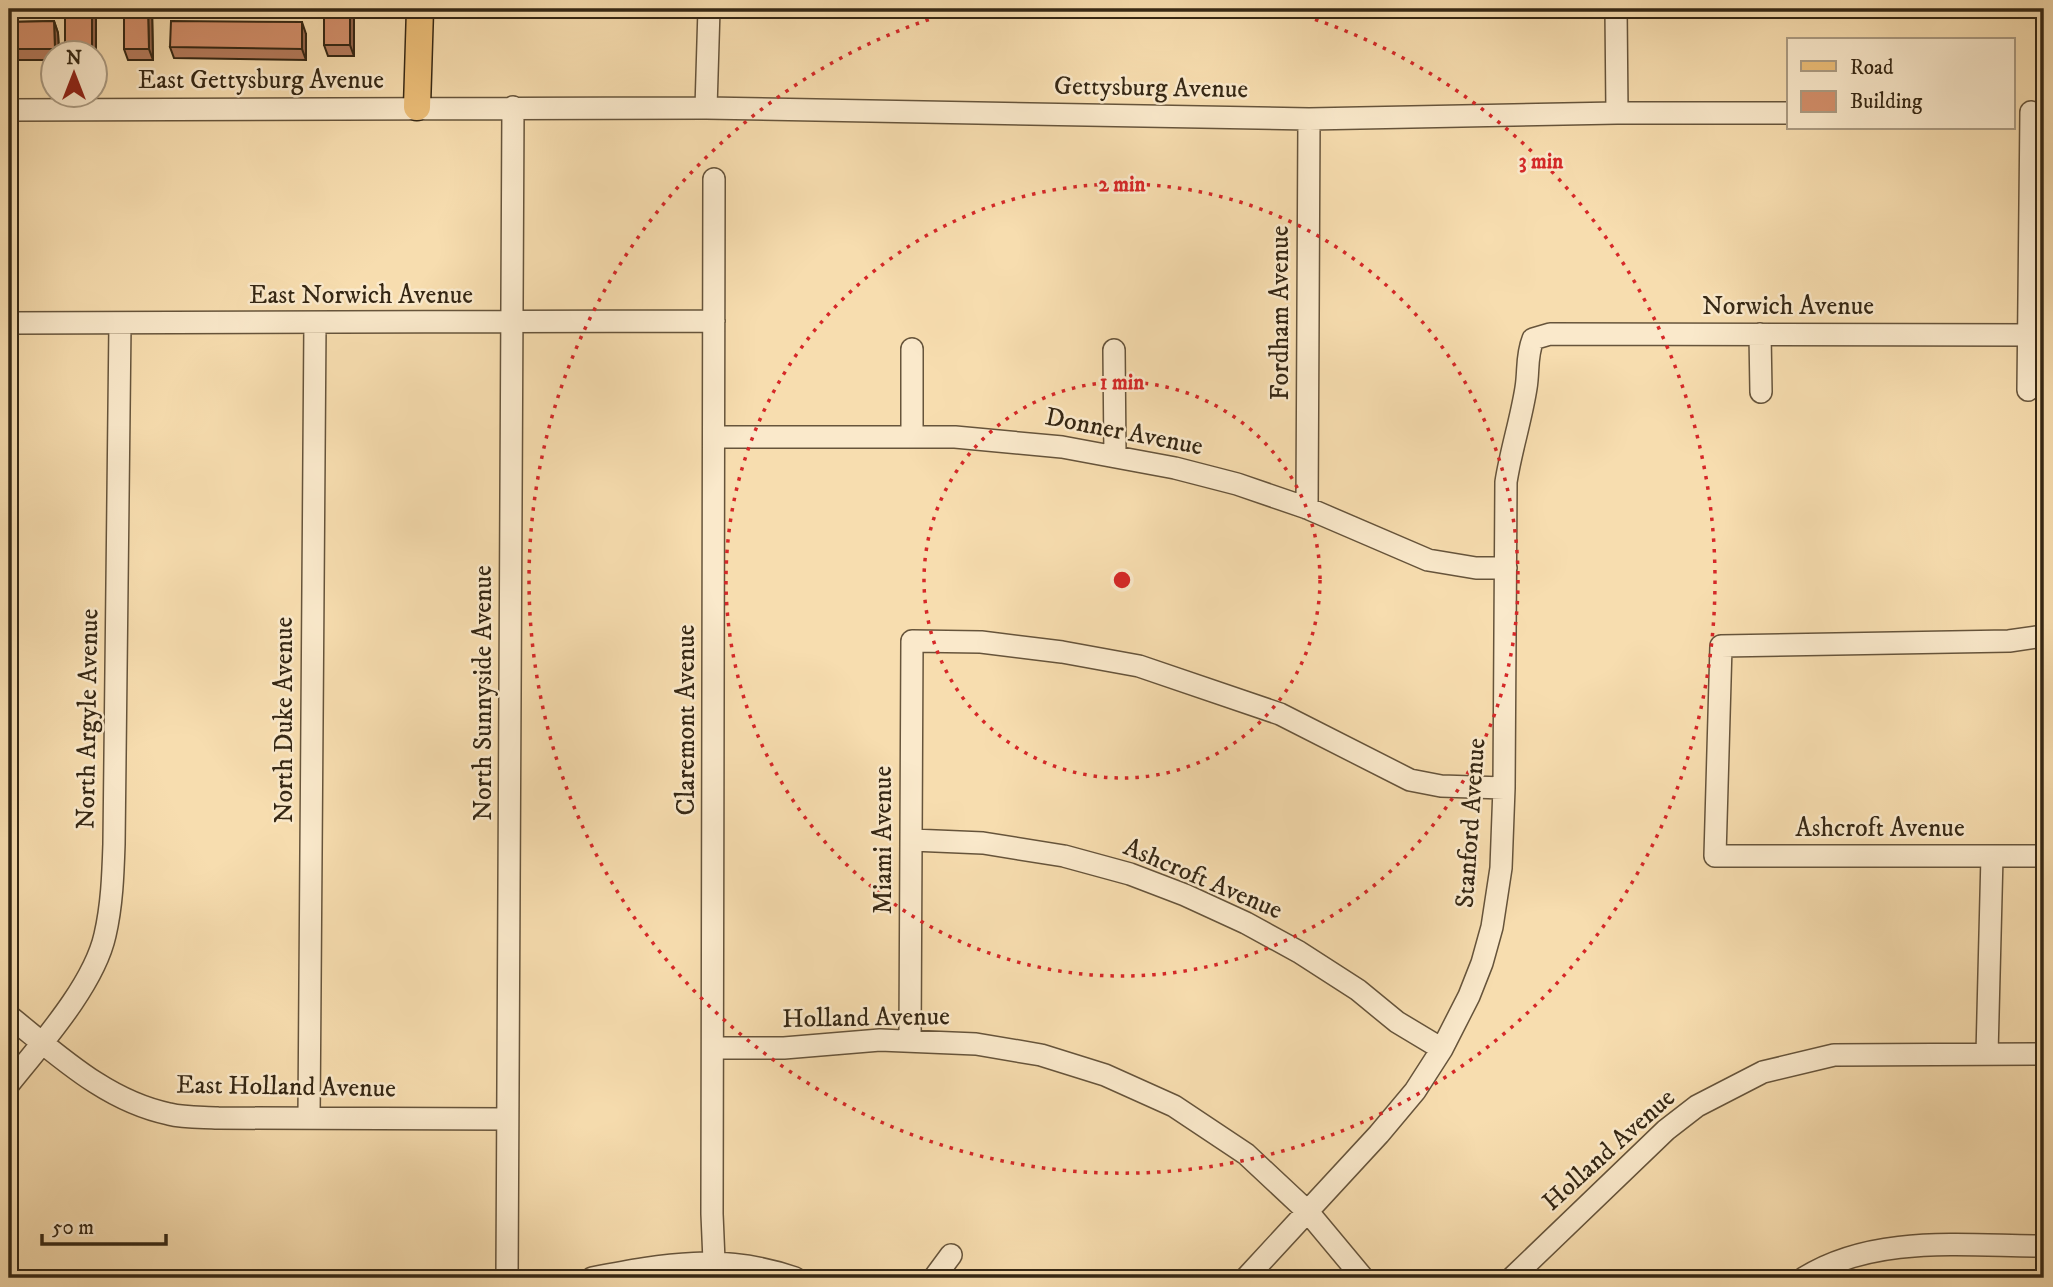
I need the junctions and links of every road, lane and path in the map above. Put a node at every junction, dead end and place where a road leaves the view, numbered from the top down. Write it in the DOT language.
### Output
graph roads {
  1 [pos="420,9"];
  2 [pos="709,9"];
  3 [pos="1616,9"];
  4 [pos="417,107"];
  5 [pos="513,107"];
  6 [pos="706,108"];
  7 [pos="9,110"];
  8 [pos="2029,112"];
  9 [pos="1616,113"];
  10 [pos="1787,113"];
  11 [pos="1308,119"];
  12 [pos="714,179"];
  13 [pos="714,321"];
  14 [pos="9,323"];
  15 [pos="315,323"];
  16 [pos="514,323"];
  17 [pos="120,324"];
  18 [pos="1760,334"];
  19 [pos="2036,335"];
  20 [pos="1533,339"];
  21 [pos="912,349"];
  22 [pos="1114,350"];
  23 [pos="2028,390"];
  24 [pos="1761,392"];
  25 [pos="912,436"];
  26 [pos="715,437"];
  27 [pos="1115,456"];
  28 [pos="1307,508"];
  29 [pos="1506,568"];
  30 [pos="2044,636"];
  31 [pos="1504,788"];
  32 [pos="912,840"];
  33 [pos="1992,856"];
  34 [pos="2044,856"];
  35 [pos="9,1016"];
  36 [pos="911,1040"];
  37 [pos="42,1042"];
  38 [pos="713,1048"];
  39 [pos="1442,1049"];
  40 [pos="1987,1054"];
  41 [pos="2044,1054"];
  42 [pos="9,1084"];
  43 [pos="309,1118"];
  44 [pos="507,1119"];
  45 [pos="1308,1212"];
  46 [pos="2044,1246"];
  47 [pos="951,1255"];
  48 [pos="714,1262"];
  49 [pos="508,1278"];
  50 [pos="592,1278"];
  51 [pos="795,1278"];
  52 [pos="934,1278"];
  53 [pos="1246,1278"];
  54 [pos="1363,1278"];
  55 [pos="1512,1278"];
  56 [pos="1804,1278"];
  1 -- 4 [label="main road"];
  2 -- 6 [label="street"];
  3 -- 9 [label="street"];
  4 -- 5 [label="street, East Gettysburg Avenue"];
  4 -- 7 [label="street, East Gettysburg Avenue"];
  5 -- 6 [label="street, Gettysburg Avenue"];
  5 -- 16 [label="street, North Sunnyside Avenue"];
  6 -- 11 [label="street, Gettysburg Avenue"];
  8 -- 19 [label="street"];
  9 -- 10 [label="street, Gettysburg Avenue"];
  9 -- 11 [label="street, Gettysburg Avenue"];
  11 -- 28 [label="street, Fordham Avenue"];
  12 -- 13 [label="street, Claremont Avenue"];
  13 -- 16 [label="street, East Norwich Avenue"];
  13 -- 26 [label="street, Claremont Avenue"];
  14 -- 17 [label="street, East Norwich Avenue"];
  15 -- 16 [label="street, East Norwich Avenue"];
  15 -- 17 [label="street, East Norwich Avenue"];
  15 -- 43 [label="street, North Duke Avenue"];
  16 -- 44 [label="street, North Sunnyside Avenue"];
  17 -- 37 [label="street, North Argyle Avenue"];
  18 -- 19 [label="street, Norwich Avenue"];
  18 -- 20 [label="street, Norwich Avenue"];
  18 -- 24 [label="street"];
  19 -- 23 [label="street"];
  20 -- 29 [label="street, Stanford Avenue"];
  21 -- 25 [label="street"];
  22 -- 27 [label="street"];
  25 -- 26 [label="street, Donner Avenue"];
  25 -- 27 [label="street, Donner Avenue"];
  26 -- 38 [label="street, Claremont Avenue"];
  27 -- 28 [label="street, Donner Avenue"];
  28 -- 29 [label="street, Donner Avenue"];
  29 -- 31 [label="street, Stanford Avenue"];
  30 -- 33 [label="street, Ashcroft Avenue"];
  31 -- 32 [label="street, Miami Avenue"];
  31 -- 39 [label="street, Stanford Avenue"];
  32 -- 36 [label="street, Miami Avenue"];
  32 -- 39 [label="street, Ashcroft Avenue"];
  33 -- 34 [label="street, Ashcroft Avenue"];
  33 -- 40 [label="street"];
  35 -- 37 [label="street, East Holland Avenue"];
  36 -- 38 [label="street, Holland Avenue"];
  36 -- 45 [label="street, Holland Avenue"];
  37 -- 42 [label="street, North Argyle Avenue"];
  37 -- 43 [label="street, East Holland Avenue"];
  38 -- 48 [label="street, Claremont Avenue"];
  39 -- 45 [label="street, Stanford Avenue"];
  40 -- 41 [label="street, Holland Avenue"];
  40 -- 55 [label="street, Holland Avenue"];
  43 -- 44 [label="street, East Holland Avenue"];
  44 -- 49 [label="street, North Sunnyside Avenue"];
  45 -- 53 [label="street, Stanford Avenue"];
  45 -- 54 [label="street"];
  46 -- 56 [label="street"];
  47 -- 52 [label="street"];
  48 -- 50 [label="street"];
  48 -- 51 [label="street"];
}
